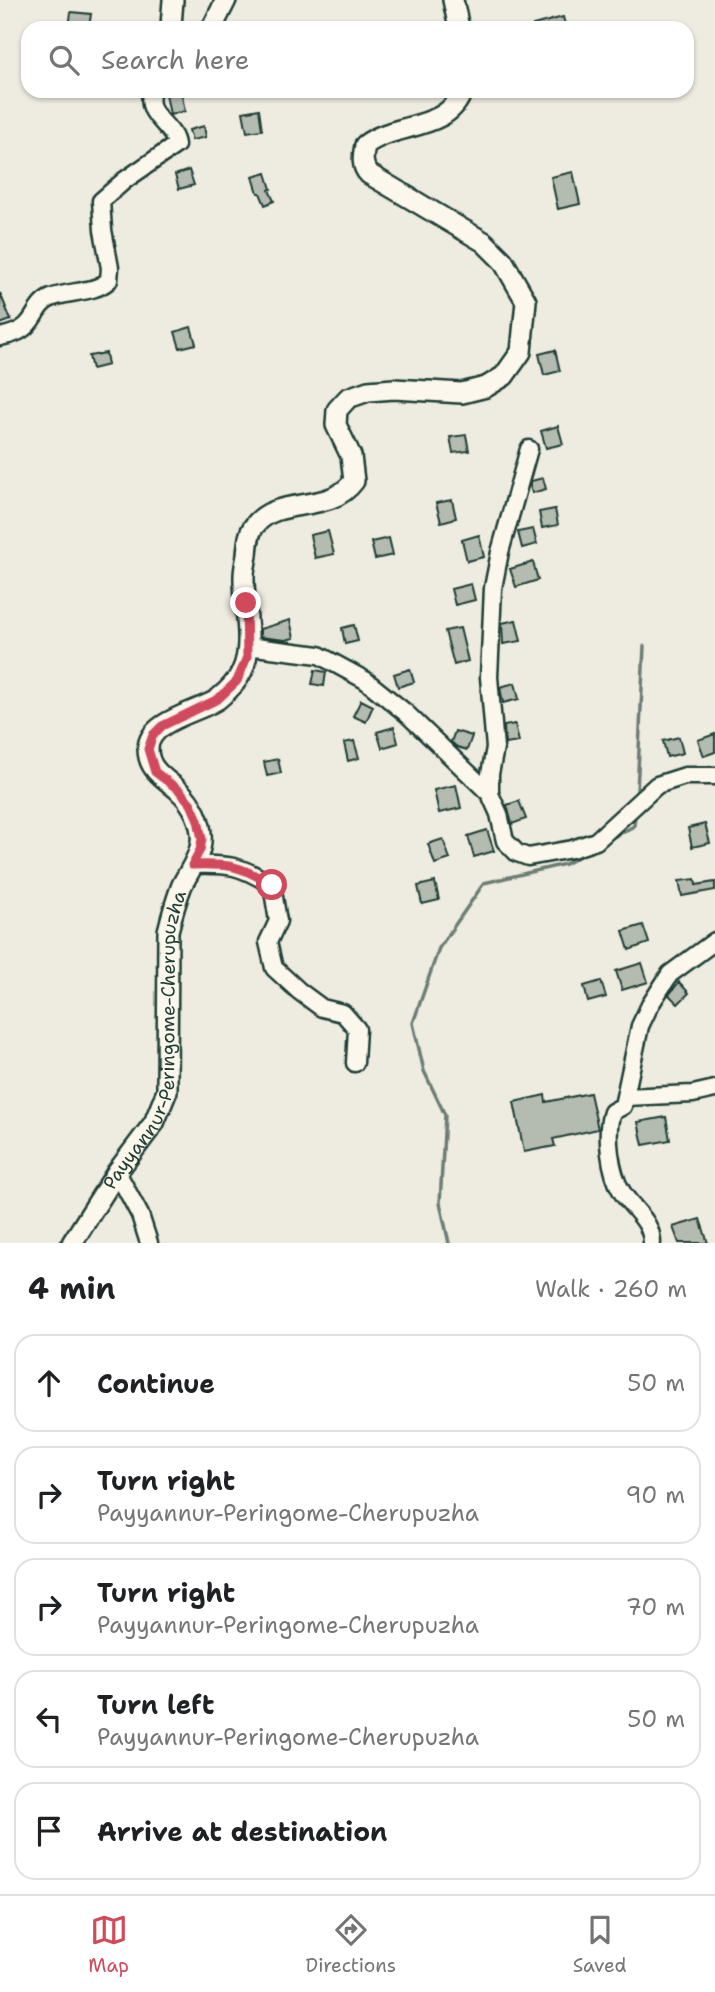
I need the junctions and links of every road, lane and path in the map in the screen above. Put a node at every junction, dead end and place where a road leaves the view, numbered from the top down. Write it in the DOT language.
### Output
graph roads {
  1 [pos="173,0"];
  2 [pos="226,0"];
  3 [pos="453,0"];
  4 [pos="172,21"];
  5 [pos="216,21"];
  6 [pos="458,21"];
  7 [pos="150,98"];
  8 [pos="460,98"];
  9 [pos="0,337"];
  10 [pos="529,449"];
  11 [pos="247,646"];
  12 [pos="715,776"];
  13 [pos="489,794"];
  14 [pos="192,865"];
  15 [pos="715,941"];
  16 [pos="355,1063"];
  17 [pos="715,1089"];
  18 [pos="625,1097"];
  19 [pos="117,1172"];
  20 [pos="72,1243"];
  21 [pos="149,1243"];
  22 [pos="652,1243"];
  1 -- 4 [label="main road"];
  2 -- 5 [label="main road"];
  3 -- 6 [label="main road"];
  7 -- 9 [label="street"];
  8 -- 11 [label="main road, Payyannur-Peringome-Cherupuzha"];
  10 -- 13 [label="street"];
  11 -- 13 [label="street"];
  11 -- 14 [label="main road, Payyannur-Peringome-Cherupuzha"];
  12 -- 13 [label="street"];
  14 -- 16 [label="street"];
  14 -- 19 [label="main road, Payyannur-Peringome-Cherupuzha"];
  15 -- 18 [label="street"];
  17 -- 18 [label="street"];
  18 -- 22 [label="street"];
  19 -- 20 [label="main road, Payyannur-Peringome-Cherupuzha"];
  19 -- 21 [label="street"];
}
